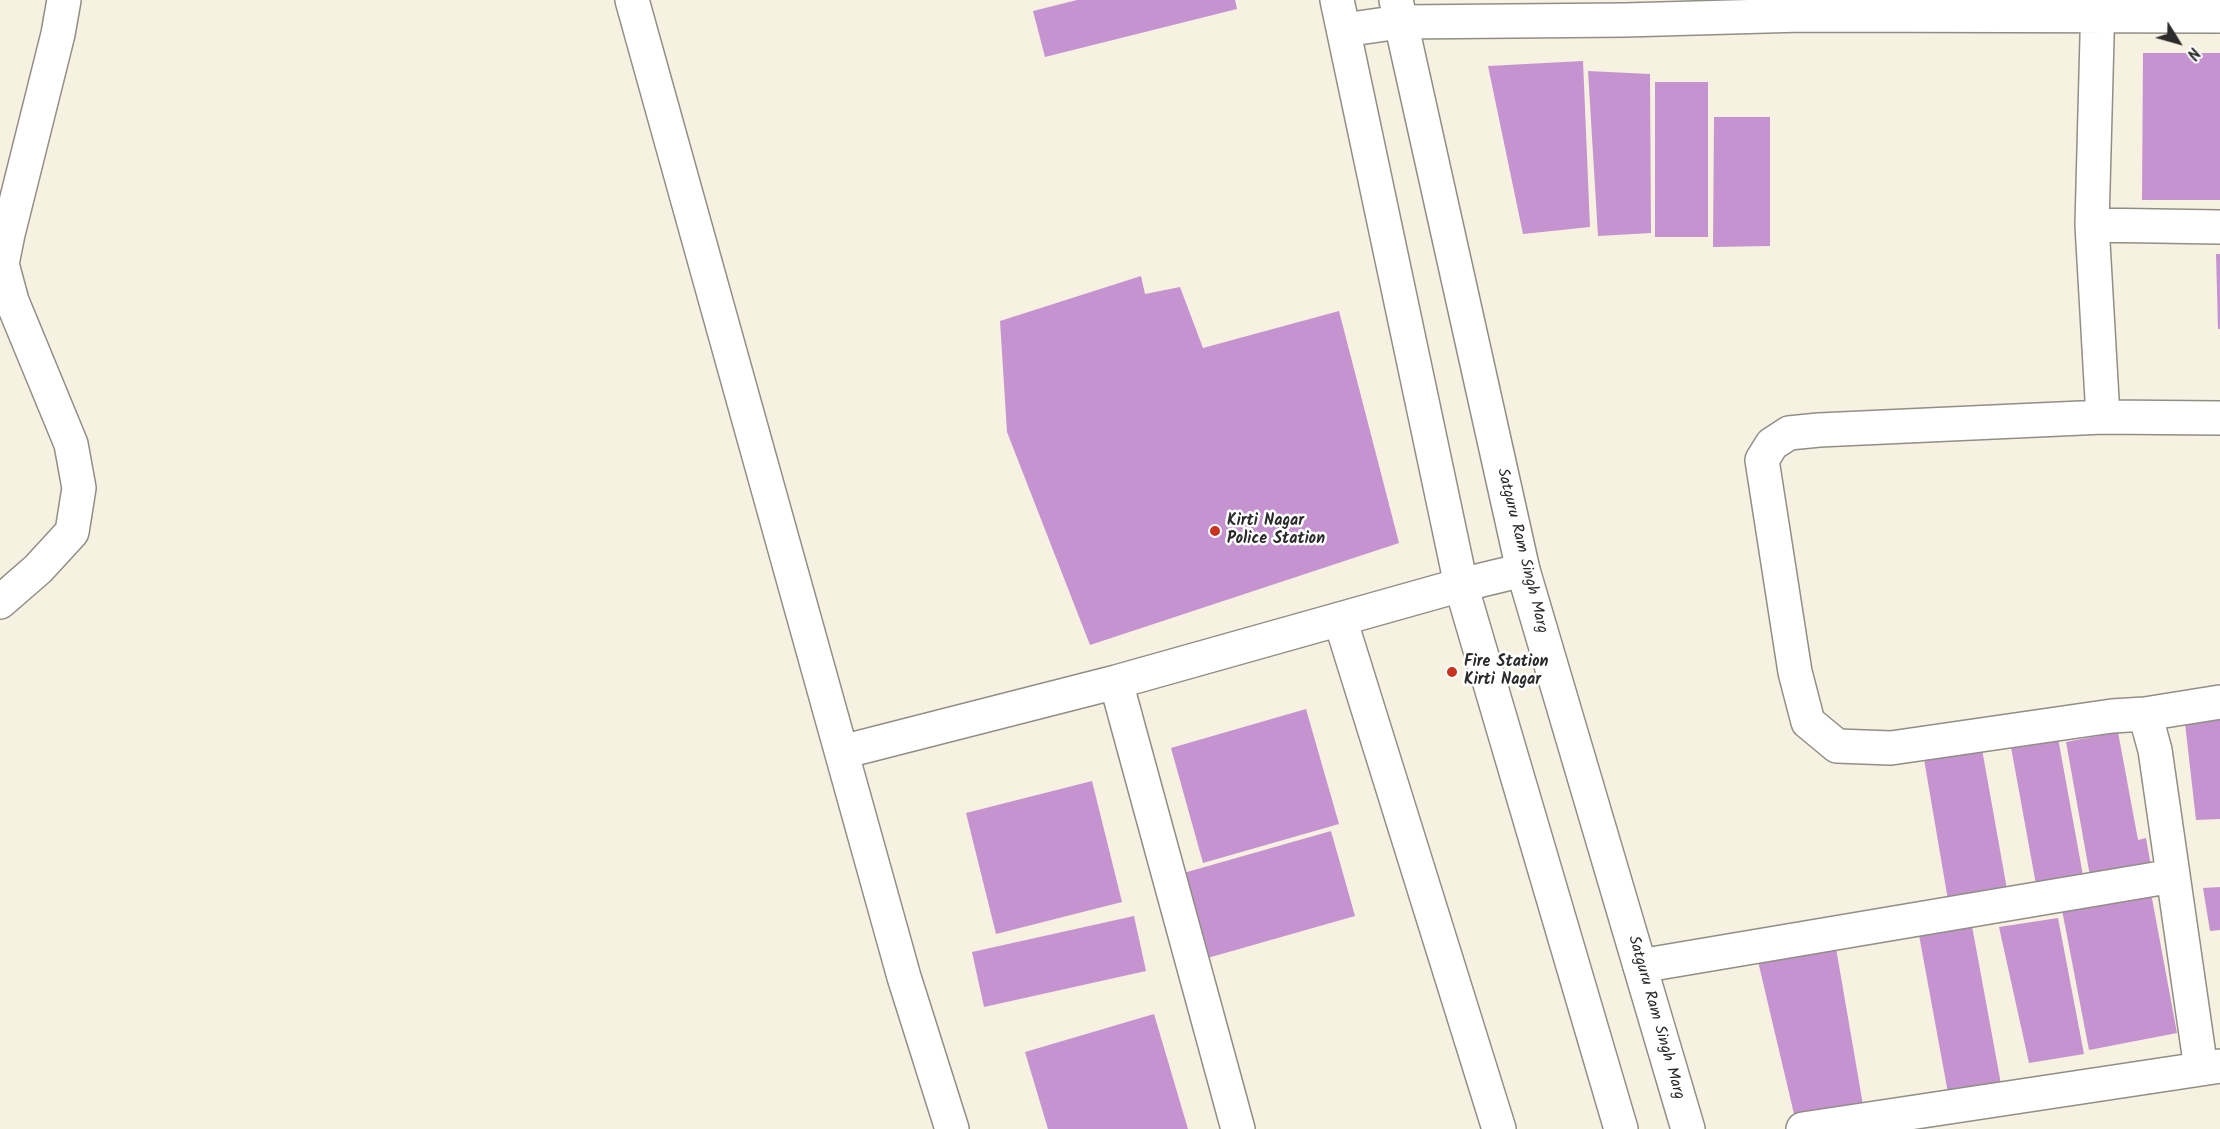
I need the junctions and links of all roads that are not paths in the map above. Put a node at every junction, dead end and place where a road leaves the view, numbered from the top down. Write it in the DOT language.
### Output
graph roads {
  1 [pos="64,0"];
  2 [pos="632,0"];
  3 [pos="1801,7"];
  4 [pos="2098,9"];
  5 [pos="1625,10"];
  6 [pos="1398,11"];
  7 [pos="1341,15"];
  8 [pos="2220,16"];
  9 [pos="2092,225"];
  10 [pos="2220,226"];
  11 [pos="2103,417"];
  12 [pos="2220,418"];
  13 [pos="1522,570"];
  14 [pos="1461,585"];
  15 [pos="0,602"];
  16 [pos="1340,619"];
  17 [pos="1116,682"];
  18 [pos="2220,702"];
  19 [pos="2145,714"];
  20 [pos="842,752"];
  21 [pos="2172,876"];
  22 [pos="1640,966"];
  23 [pos="2210,1068"];
  24 [pos="952,1129"];
  25 [pos="1238,1129"];
  26 [pos="1499,1129"];
  27 [pos="1621,1129"];
  28 [pos="1688,1129"];
  29 [pos="1803,1129"];
  1 -- 15 [label="street"];
  2 -- 20 [label="street"];
  3 -- 4 [label="street"];
  3 -- 5 [label="street"];
  4 -- 8 [label="street"];
  4 -- 9 [label="street"];
  5 -- 6 [label="street"];
  6 -- 7 [label="street"];
  6 -- 13 [label="street, Satguru Ram Singh Marg"];
  7 -- 14 [label="street"];
  9 -- 10 [label="street"];
  9 -- 11 [label="street"];
  11 -- 12 [label="street"];
  11 -- 19 [label="street"];
  13 -- 14 [label="street"];
  13 -- 22 [label="street, Satguru Ram Singh Marg"];
  14 -- 16 [label="street"];
  14 -- 27 [label="street"];
  16 -- 17 [label="street"];
  16 -- 26 [label="street"];
  17 -- 20 [label="street"];
  17 -- 25 [label="street"];
  18 -- 19 [label="street"];
  19 -- 21 [label="street"];
  20 -- 24 [label="street"];
  21 -- 22 [label="street"];
  21 -- 23 [label="street"];
  22 -- 28 [label="street, Satguru Ram Singh Marg"];
  23 -- 29 [label="street"];
}
